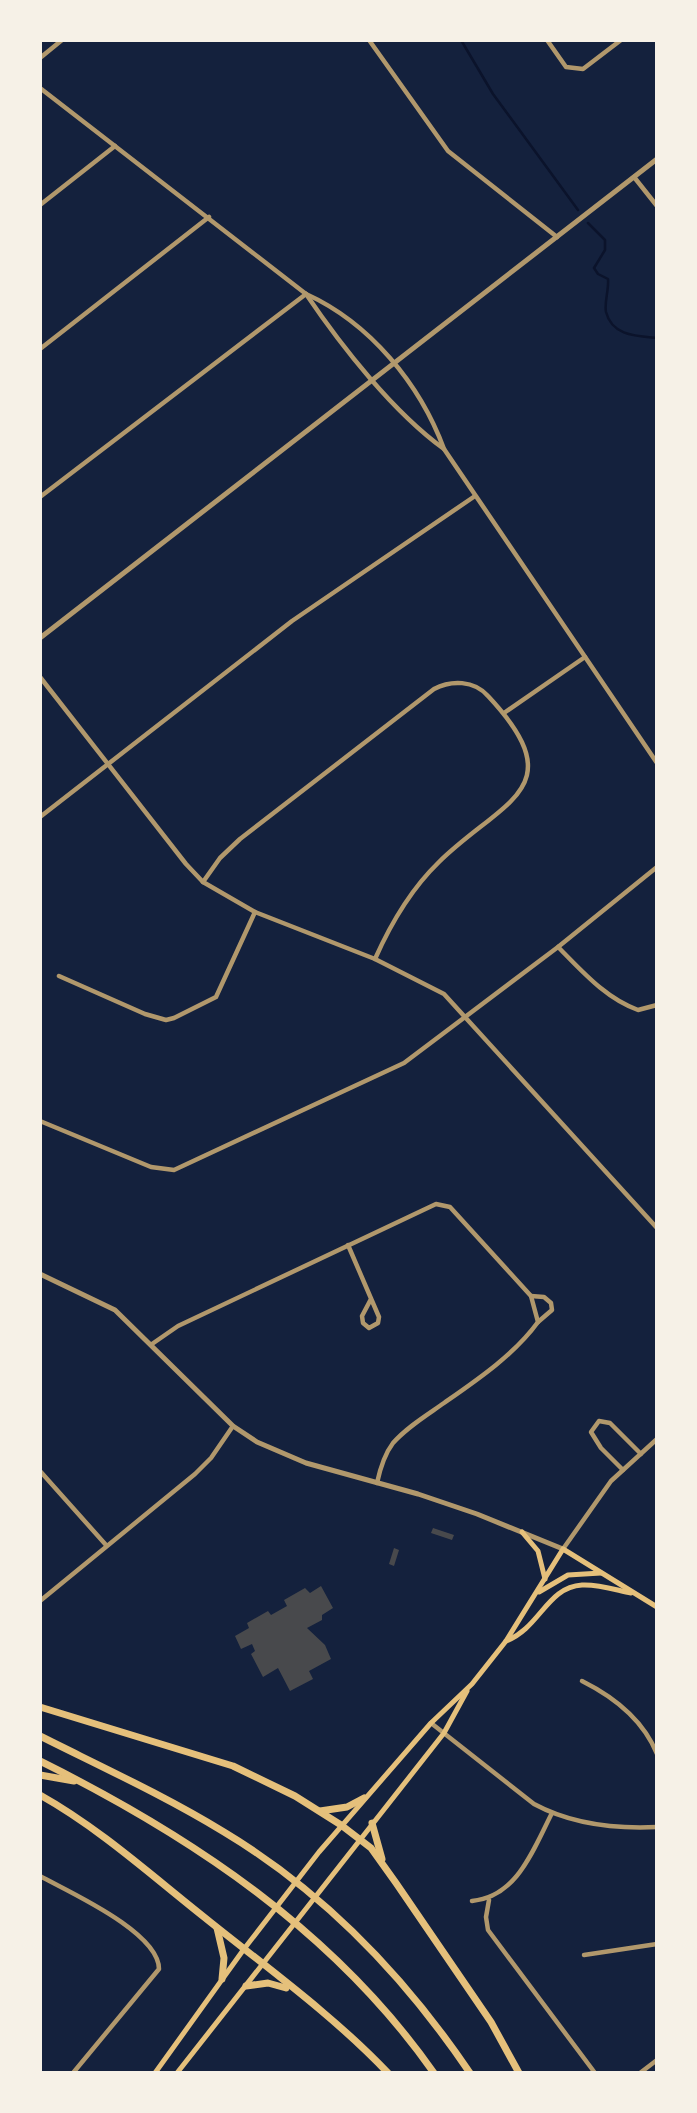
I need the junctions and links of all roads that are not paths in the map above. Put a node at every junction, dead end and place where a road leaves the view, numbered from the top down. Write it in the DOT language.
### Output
graph roads {
  1 [pos="62,40"];
  2 [pos="369,40"];
  3 [pos="547,40"];
  4 [pos="621,40"];
  5 [pos="40,58"];
  6 [pos="40,88"];
  7 [pos="115,146"];
  8 [pos="657,159"];
  9 [pos="634,177"];
  10 [pos="40,205"];
  11 [pos="657,206"];
  12 [pos="209,217"];
  13 [pos="557,237"];
  14 [pos="306,294"];
  15 [pos="40,349"];
  16 [pos="396,361"];
  17 [pos="374,380"];
  18 [pos="444,449"];
  19 [pos="475,496"];
  20 [pos="40,497"];
  21 [pos="40,638"];
  22 [pos="585,657"];
  23 [pos="40,677"];
  24 [pos="504,713"];
  25 [pos="657,763"];
  26 [pos="108,765"];
  27 [pos="40,817"];
  28 [pos="657,867"];
  29 [pos="203,882"];
  30 [pos="255,912"];
  31 [pos="558,947"];
  32 [pos="374,959"];
  33 [pos="59,976"];
  34 [pos="657,1005"];
  35 [pos="466,1016"];
  36 [pos="40,1121"];
  37 [pos="657,1228"];
  38 [pos="348,1245"];
  39 [pos="40,1274"];
  40 [pos="531,1296"];
  41 [pos="370,1298"];
  42 [pos="538,1322"];
  43 [pos="152,1344"];
  44 [pos="233,1426"];
  45 [pos="657,1439"];
  46 [pos="641,1454"];
  47 [pos="623,1470"];
  48 [pos="40,1471"];
  49 [pos="377,1483"];
  50 [pos="522,1531"];
  51 [pos="106,1545"];
  52 [pos="563,1549"];
  53 [pos="601,1573"];
  54 [pos="545,1579"];
  55 [pos="537,1593"];
  56 [pos="636,1595"];
  57 [pos="40,1601"];
  58 [pos="657,1607"];
  59 [pos="506,1641"];
  60 [pos="582,1681"];
  61 [pos="472,1684"];
  62 [pos="40,1707"];
  63 [pos="431,1723"];
  64 [pos="444,1733"];
  65 [pos="40,1736"];
  66 [pos="657,1754"];
  67 [pos="40,1761"];
  68 [pos="40,1775"];
  69 [pos="78,1781"];
  70 [pos="40,1796"];
  71 [pos="364,1798"];
  72 [pos="320,1811"];
  73 [pos="552,1814"];
  74 [pos="372,1823"];
  75 [pos="341,1825"];
  76 [pos="657,1827"];
  77 [pos="360,1839"];
  78 [pos="386,1869"];
  79 [pos="40,1876"];
  80 [pos="489,1900"];
  81 [pos="472,1901"];
  82 [pos="217,1927"];
  83 [pos="657,1944"];
  84 [pos="244,1949"];
  85 [pos="584,1955"];
  86 [pos="263,1965"];
  87 [pos="222,1979"];
  88 [pos="246,1986"];
  89 [pos="292,1989"];
  90 [pos="657,2060"];
  91 [pos="73,2073"];
  92 [pos="155,2073"];
  93 [pos="177,2073"];
  94 [pos="387,2073"];
  95 [pos="434,2073"];
  96 [pos="470,2073"];
  97 [pos="519,2073"];
  98 [pos="595,2073"];
  99 [pos="640,2073"];
  1 -- 5 [label="street"];
  2 -- 13 [label="street"];
  3 -- 4 [label="street"];
  6 -- 7 [label="street"];
  7 -- 10 [label="street"];
  7 -- 12 [label="street"];
  8 -- 9 [label="street"];
  9 -- 11 [label="street"];
  9 -- 13 [label="street"];
  12 -- 14 [label="street"];
  12 -- 15 [label="street"];
  13 -- 16 [label="street"];
  14 -- 16 [label="street"];
  14 -- 17 [label="street"];
  14 -- 20 [label="street"];
  16 -- 17 [label="street"];
  16 -- 18 [label="street"];
  17 -- 18 [label="street"];
  17 -- 21 [label="street"];
  18 -- 19 [label="street"];
  19 -- 22 [label="street"];
  19 -- 26 [label="street"];
  22 -- 24 [label="street"];
  22 -- 25 [label="street"];
  23 -- 26 [label="street"];
  24 -- 29 [label="street"];
  24 -- 32 [label="street"];
  26 -- 27 [label="street"];
  26 -- 29 [label="street"];
  28 -- 31 [label="street"];
  29 -- 30 [label="street"];
  30 -- 32 [label="street"];
  30 -- 33 [label="street"];
  31 -- 34 [label="street"];
  31 -- 35 [label="street"];
  32 -- 35 [label="street"];
  35 -- 36 [label="street"];
  35 -- 37 [label="street"];
  38 -- 40 [label="street"];
  38 -- 41 [label="street"];
  38 -- 43 [label="street"];
  39 -- 43 [label="street"];
  40 -- 42 [label="street"];
  40 -- 42 [label="street"];
  41 -- 41 [label="street"];
  42 -- 49 [label="street"];
  43 -- 44 [label="street"];
  44 -- 49 [label="street"];
  44 -- 51 [label="street"];
  45 -- 46 [label="street"];
  46 -- 47 [label="street"];
  46 -- 47 [label="street"];
  47 -- 52 [label="street"];
  48 -- 51 [label="street"];
  49 -- 50 [label="street"];
  50 -- 52 [label="street"];
  50 -- 54 [label="main road"];
  51 -- 57 [label="street"];
  52 -- 53 [label="main road"];
  52 -- 54 [label="main road"];
  53 -- 55 [label="main road"];
  53 -- 56 [label="main road"];
  54 -- 55 [label="main road"];
  55 -- 59 [label="main road"];
  56 -- 58 [label="main road"];
  56 -- 59 [label="main road"];
  59 -- 61 [label="main road"];
  60 -- 66 [label="street"];
  61 -- 63 [label="main road"];
  61 -- 64 [label="main road"];
  62 -- 72 [label="highway"];
  63 -- 64 [label="street"];
  63 -- 71 [label="main road"];
  64 -- 73 [label="street"];
  64 -- 74 [label="main road"];
  65 -- 96 [label="highway"];
  67 -- 69 [label="highway"];
  68 -- 69 [label="highway"];
  69 -- 95 [label="highway"];
  70 -- 82 [label="highway"];
  71 -- 72 [label="highway"];
  71 -- 75 [label="main road"];
  72 -- 75 [label="highway"];
  73 -- 76 [label="street"];
  73 -- 80 [label="street"];
  74 -- 77 [label="main road"];
  74 -- 78 [label="highway"];
  75 -- 77 [label="highway"];
  75 -- 84 [label="main road"];
  77 -- 78 [label="highway"];
  77 -- 86 [label="main road"];
  78 -- 97 [label="highway"];
  79 -- 91 [label="street"];
  80 -- 81 [label="street"];
  80 -- 98 [label="street"];
  82 -- 84 [label="highway"];
  82 -- 87 [label="highway"];
  83 -- 85 [label="street"];
  84 -- 86 [label="highway"];
  84 -- 87 [label="main road"];
  86 -- 88 [label="main road"];
  86 -- 89 [label="highway"];
  87 -- 92 [label="main road"];
  88 -- 89 [label="highway"];
  88 -- 93 [label="main road"];
  89 -- 94 [label="highway"];
  90 -- 99 [label="street"];
}
